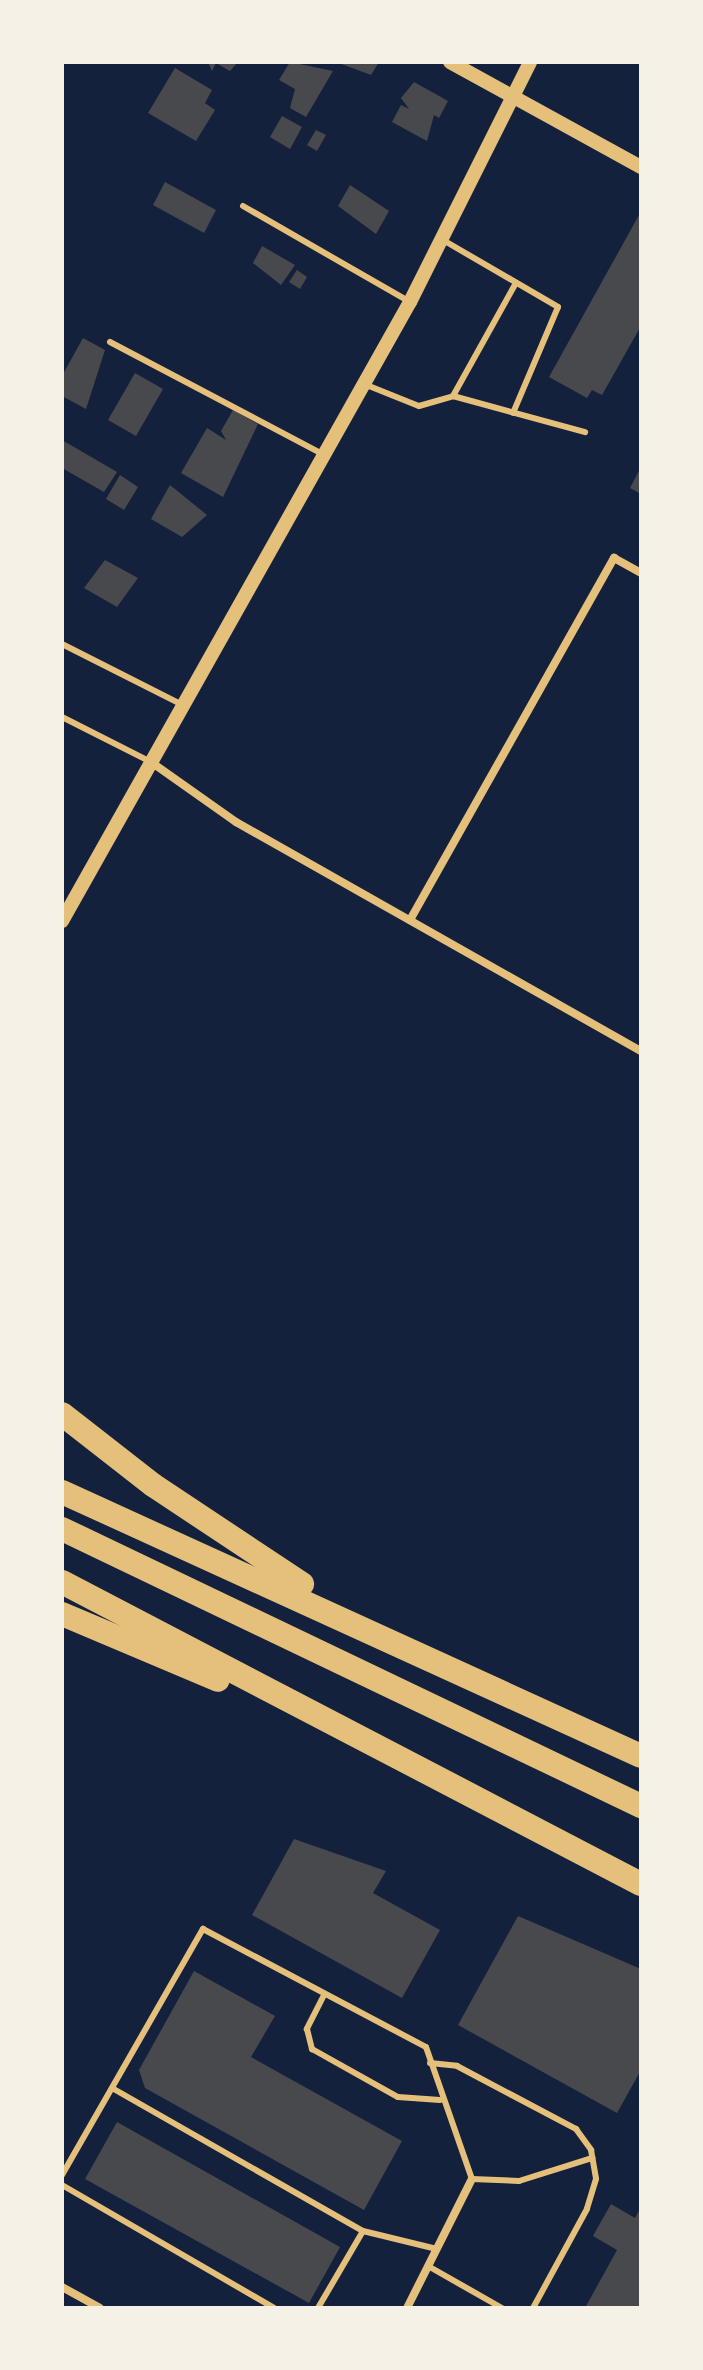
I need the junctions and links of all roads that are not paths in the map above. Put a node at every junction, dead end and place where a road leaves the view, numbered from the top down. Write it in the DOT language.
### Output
graph roads {
  1 [pos="450,62"];
  2 [pos="530,62"];
  3 [pos="510,96"];
  4 [pos="641,167"];
  5 [pos="243,206"];
  6 [pos="441,239"];
  7 [pos="516,283"];
  8 [pos="410,302"];
  9 [pos="110,342"];
  10 [pos="364,384"];
  11 [pos="453,396"];
  12 [pos="513,413"];
  13 [pos="585,432"];
  14 [pos="324,455"];
  15 [pos="641,573"];
  16 [pos="62,644"];
  17 [pos="183,705"];
  18 [pos="62,717"];
  19 [pos="151,762"];
  20 [pos="410,920"];
  21 [pos="62,921"];
  22 [pos="641,1051"];
  23 [pos="62,1414"];
  24 [pos="62,1492"];
  25 [pos="62,1529"];
  26 [pos="62,1582"];
  27 [pos="62,1614"];
  28 [pos="456,1667"];
  29 [pos="373,1745"];
  30 [pos="641,1756"];
  31 [pos="641,1806"];
  32 [pos="534,1829"];
  33 [pos="641,1884"];
  34 [pos="641,1899"];
  35 [pos="323,1997"];
  36 [pos="430,2063"];
  37 [pos="112,2088"];
  38 [pos="440,2100"];
  39 [pos="592,2158"];
  40 [pos="62,2175"];
  41 [pos="472,2179"];
  42 [pos="62,2185"];
  43 [pos="363,2231"];
  44 [pos="437,2249"];
  45 [pos="428,2266"];
  46 [pos="62,2287"];
  47 [pos="486,2299"];
  48 [pos="85,2304"];
  49 [pos="100,2308"];
  50 [pos="274,2308"];
  51 [pos="318,2308"];
  52 [pos="407,2308"];
  53 [pos="482,2308"];
  54 [pos="502,2308"];
  55 [pos="533,2308"];
  1 -- 3 [label="street"];
  2 -- 3 [label="street"];
  3 -- 4 [label="street"];
  3 -- 6 [label="street"];
  5 -- 8 [label="lane"];
  6 -- 7 [label="lane"];
  6 -- 8 [label="street"];
  7 -- 11 [label="lane"];
  7 -- 12 [label="lane"];
  8 -- 10 [label="street"];
  9 -- 14 [label="lane"];
  10 -- 11 [label="lane"];
  10 -- 14 [label="street"];
  11 -- 12 [label="lane"];
  12 -- 13 [label="lane"];
  14 -- 17 [label="street"];
  15 -- 20 [label="street"];
  16 -- 17 [label="lane"];
  17 -- 19 [label="street"];
  18 -- 19 [label="lane"];
  19 -- 20 [label="street"];
  19 -- 21 [label="street"];
  20 -- 22 [label="street"];
  23 -- 28 [label="highway"];
  24 -- 28 [label="highway"];
  25 -- 31 [label="highway"];
  26 -- 29 [label="highway"];
  27 -- 29 [label="highway"];
  28 -- 30 [label="highway"];
  29 -- 32 [label="highway"];
  32 -- 33 [label="highway"];
  32 -- 34 [label="highway"];
  35 -- 36 [label="lane"];
  35 -- 37 [label="lane"];
  35 -- 38 [label="lane"];
  36 -- 38 [label="lane"];
  36 -- 39 [label="lane"];
  37 -- 40 [label="lane"];
  37 -- 43 [label="lane"];
  38 -- 41 [label="lane"];
  39 -- 41 [label="lane"];
  39 -- 55 [label="lane"];
  41 -- 44 [label="street"];
  42 -- 50 [label="lane"];
  43 -- 44 [label="lane"];
  43 -- 51 [label="lane"];
  44 -- 45 [label="street"];
  45 -- 47 [label="lane"];
  45 -- 52 [label="street"];
  46 -- 48 [label="street"];
  47 -- 53 [label="lane"];
  47 -- 54 [label="lane"];
  48 -- 49 [label="street"];
}
